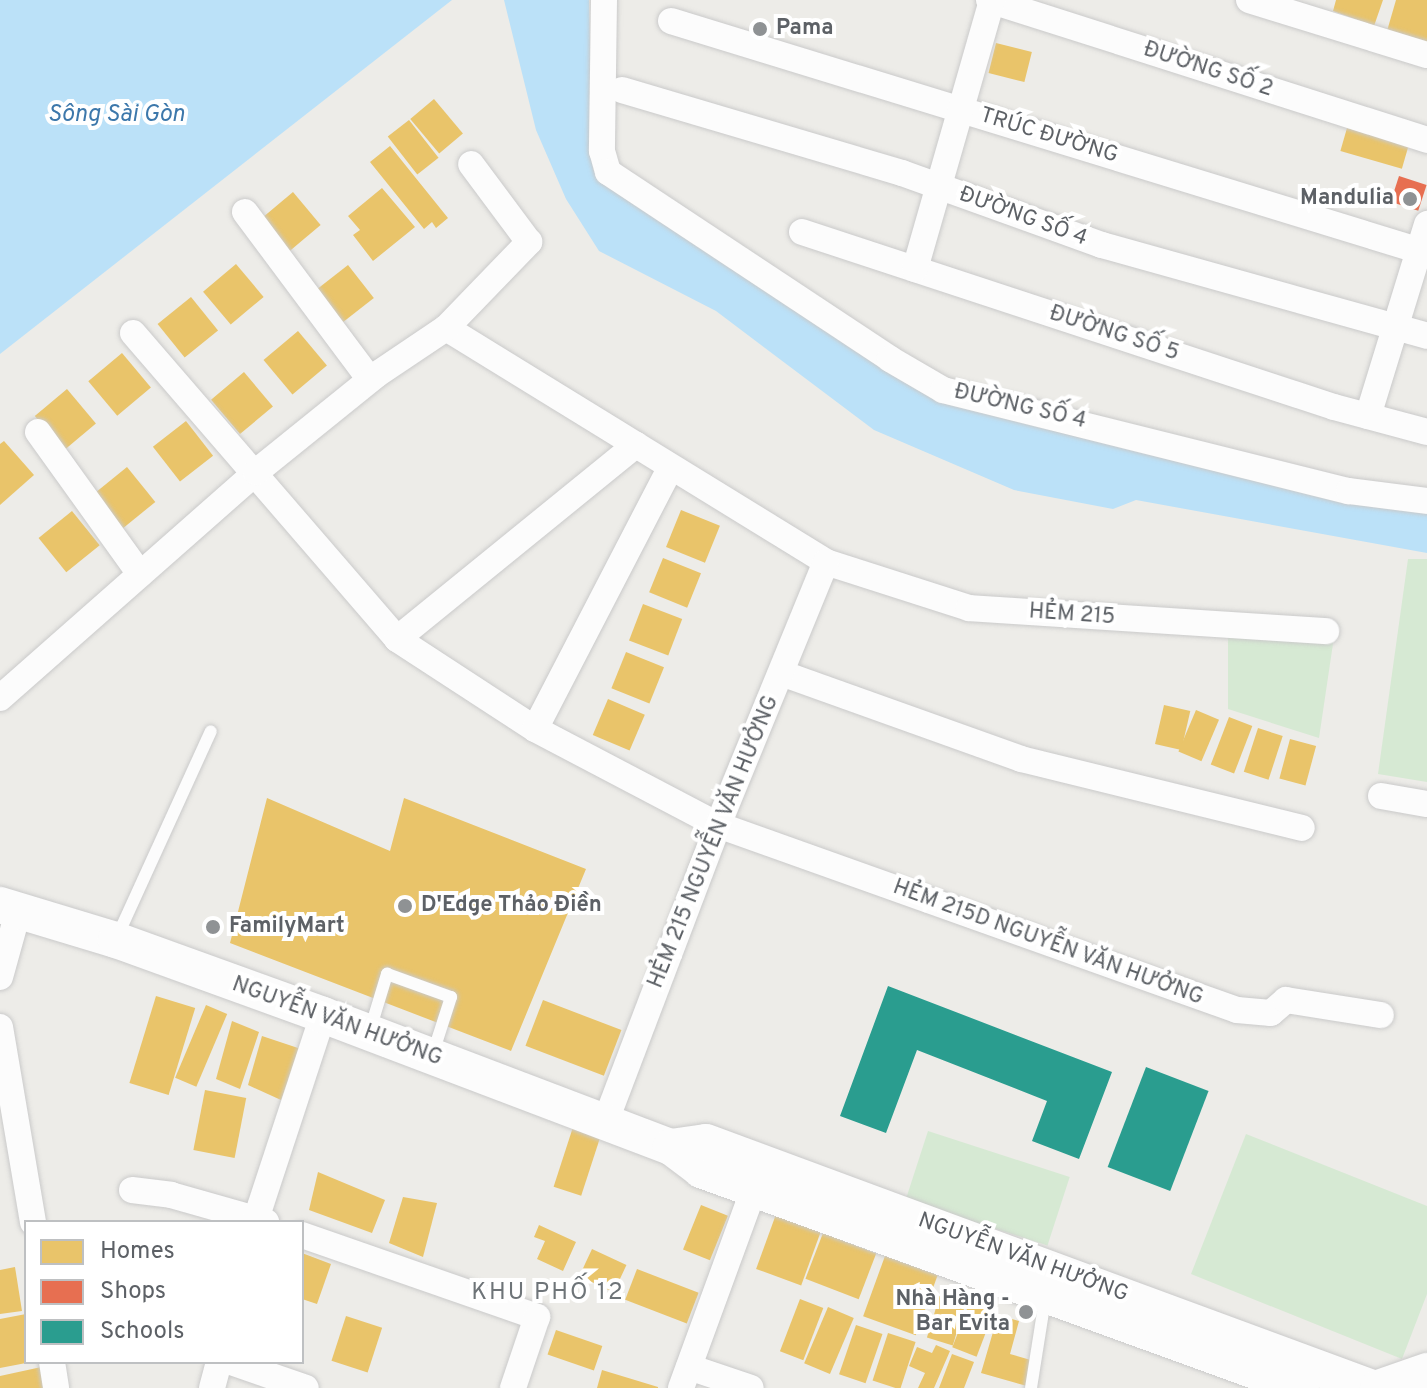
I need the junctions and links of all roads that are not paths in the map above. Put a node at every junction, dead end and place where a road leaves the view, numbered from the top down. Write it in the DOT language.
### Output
graph roads {
  1 [pos="604,0"];
  2 [pos="991,0"];
  3 [pos="1249,0"];
  4 [pos="671,21"];
  5 [pos="1427,55"];
  6 [pos="609,84"];
  7 [pos="959,108"];
  8 [pos="1427,140"];
  9 [pos="471,164"];
  10 [pos="937,185"];
  11 [pos="245,212"];
  12 [pos="1427,224"];
  13 [pos="802,232"];
  14 [pos="1423,252"];
  15 [pos="915,269"];
  16 [pos="1395,326"];
  17 [pos="446,328"];
  18 [pos="133,333"];
  19 [pos="1427,336"];
  20 [pos="370,380"];
  21 [pos="1368,416"];
  22 [pos="38,432"];
  23 [pos="1427,432"];
  24 [pos="636,445"];
  25 [pos="671,467"];
  26 [pos="256,472"];
  27 [pos="1427,501"];
  28 [pos="826,562"];
  29 [pos="140,574"];
  30 [pos="1326,631"];
  31 [pos="397,639"];
  32 [pos="781,673"];
  33 [pos="0,698"];
  34 [pos="535,729"];
  35 [pos="211,731"];
  36 [pos="1381,796"];
  37 [pos="1427,804"];
  38 [pos="718,825"];
  39 [pos="1302,828"];
  40 [pos="9,909"];
  41 [pos="116,940"];
  42 [pos="0,977"];
  43 [pos="323,1015"];
  44 [pos="1381,1015"];
  45 [pos="0,1027"];
  46 [pos="369,1033"];
  47 [pos="432,1056"];
  48 [pos="8,1104"];
  49 [pos="605,1123"];
  50 [pos="671,1147"];
  51 [pos="754,1188"];
  52 [pos="132,1190"];
  53 [pos="33,1220"];
  54 [pos="256,1220"];
  55 [pos="259,1220"];
  56 [pos="880,1221"];
  57 [pos="304,1236"];
  58 [pos="1045,1298"];
  59 [pos="52,1364"];
  60 [pos="218,1364"];
  61 [pos="237,1364"];
  62 [pos="1427,1371"];
  63 [pos="685,1377"];
  64 [pos="56,1388"];
  65 [pos="212,1388"];
  66 [pos="306,1388"];
  67 [pos="513,1388"];
  68 [pos="751,1388"];
  69 [pos="1031,1388"];
  70 [pos="1302,1388"];
  71 [pos="1372,1388"];
  72 [pos="1378,1388"];
  1 -- 6 [label="street"];
  2 -- 7 [label="street"];
  2 -- 8 [label="street, ĐƯỜNG SỐ 2"];
  3 -- 5 [label="street"];
  4 -- 7 [label="street, TRÚC ĐƯỜNG"];
  6 -- 10 [label="street, ĐƯỜNG SỐ 4"];
  6 -- 27 [label="street, ĐƯỜNG SỐ 4"];
  7 -- 10 [label="street"];
  7 -- 14 [label="street, TRÚC ĐƯỜNG"];
  9 -- 17 [label="street"];
  10 -- 15 [label="street"];
  10 -- 16 [label="street, ĐƯỜNG SỐ 4"];
  11 -- 20 [label="street"];
  12 -- 14 [label="street"];
  13 -- 15 [label="street, ĐƯỜNG SỐ 5"];
  14 -- 16 [label="street"];
  15 -- 21 [label="street, ĐƯỜNG SỐ 5"];
  16 -- 19 [label="street, ĐƯỜNG SỐ 4"];
  16 -- 21 [label="street"];
  17 -- 20 [label="street"];
  17 -- 24 [label="street, HẺM 215"];
  18 -- 26 [label="street, HẺM 215D NGUYỄN VĂN HƯỞNG"];
  20 -- 26 [label="street"];
  21 -- 23 [label="street, ĐƯỜNG SỐ 5"];
  22 -- 29 [label="street"];
  24 -- 25 [label="street, HẺM 215"];
  24 -- 31 [label="street"];
  25 -- 28 [label="street, HẺM 215"];
  25 -- 34 [label="street"];
  26 -- 29 [label="street"];
  26 -- 31 [label="street, HẺM 215D NGUYỄN VĂN HƯỞNG"];
  28 -- 30 [label="street, HẺM 215"];
  28 -- 32 [label="street, HẺM 215 NGUYỄN VĂN HƯỞNG"];
  29 -- 33 [label="street"];
  31 -- 34 [label="street, HẺM 215D NGUYỄN VĂN HƯỞNG"];
  32 -- 38 [label="street, HẺM 215 NGUYỄN VĂN HƯỞNG"];
  32 -- 39 [label="street"];
  34 -- 38 [label="street, HẺM 215D NGUYỄN VĂN HƯỞNG"];
  35 -- 41 [label="lane"];
  36 -- 37 [label="street"];
  38 -- 44 [label="street, HẺM 215D NGUYỄN VĂN HƯỞNG"];
  38 -- 49 [label="street, HẺM 215 NGUYỄN VĂN HƯỞNG"];
  40 -- 41 [label="main road, NGUYỄN VĂN HƯỞNG"];
  40 -- 42 [label="street"];
  41 -- 43 [label="main road, NGUYỄN VĂN HƯỞNG"];
  43 -- 46 [label="main road, NGUYỄN VĂN HƯỞNG"];
  43 -- 55 [label="street"];
  45 -- 48 [label="street"];
  46 -- 47 [label="main road, NGUYỄN VĂN HƯỞNG"];
  46 -- 47 [label="lane"];
  47 -- 49 [label="main road, NGUYỄN VĂN HƯỞNG"];
  48 -- 53 [label="street"];
  49 -- 50 [label="main road, NGUYỄN VĂN HƯỞNG"];
  50 -- 51 [label="main road, NGUYỄN VĂN HƯỞNG"];
  50 -- 56 [label="main road, NGUYỄN VĂN HƯỞNG"];
  51 -- 56 [label="main road, NGUYỄN VĂN HƯỞNG"];
  51 -- 63 [label="street"];
  52 -- 54 [label="street"];
  56 -- 58 [label="main road, NGUYỄN VĂN HƯỞNG"];
  56 -- 71 [label="main road, NGUYỄN VĂN HƯỞNG"];
  57 -- 67 [label="street"];
  58 -- 69 [label="lane"];
  58 -- 70 [label="main road, NGUYỄN VĂN HƯỞNG"];
  59 -- 64 [label="street"];
  60 -- 65 [label="street"];
  61 -- 66 [label="street"];
  62 -- 72 [label="main road"];
  63 -- 68 [label="street"];
}
